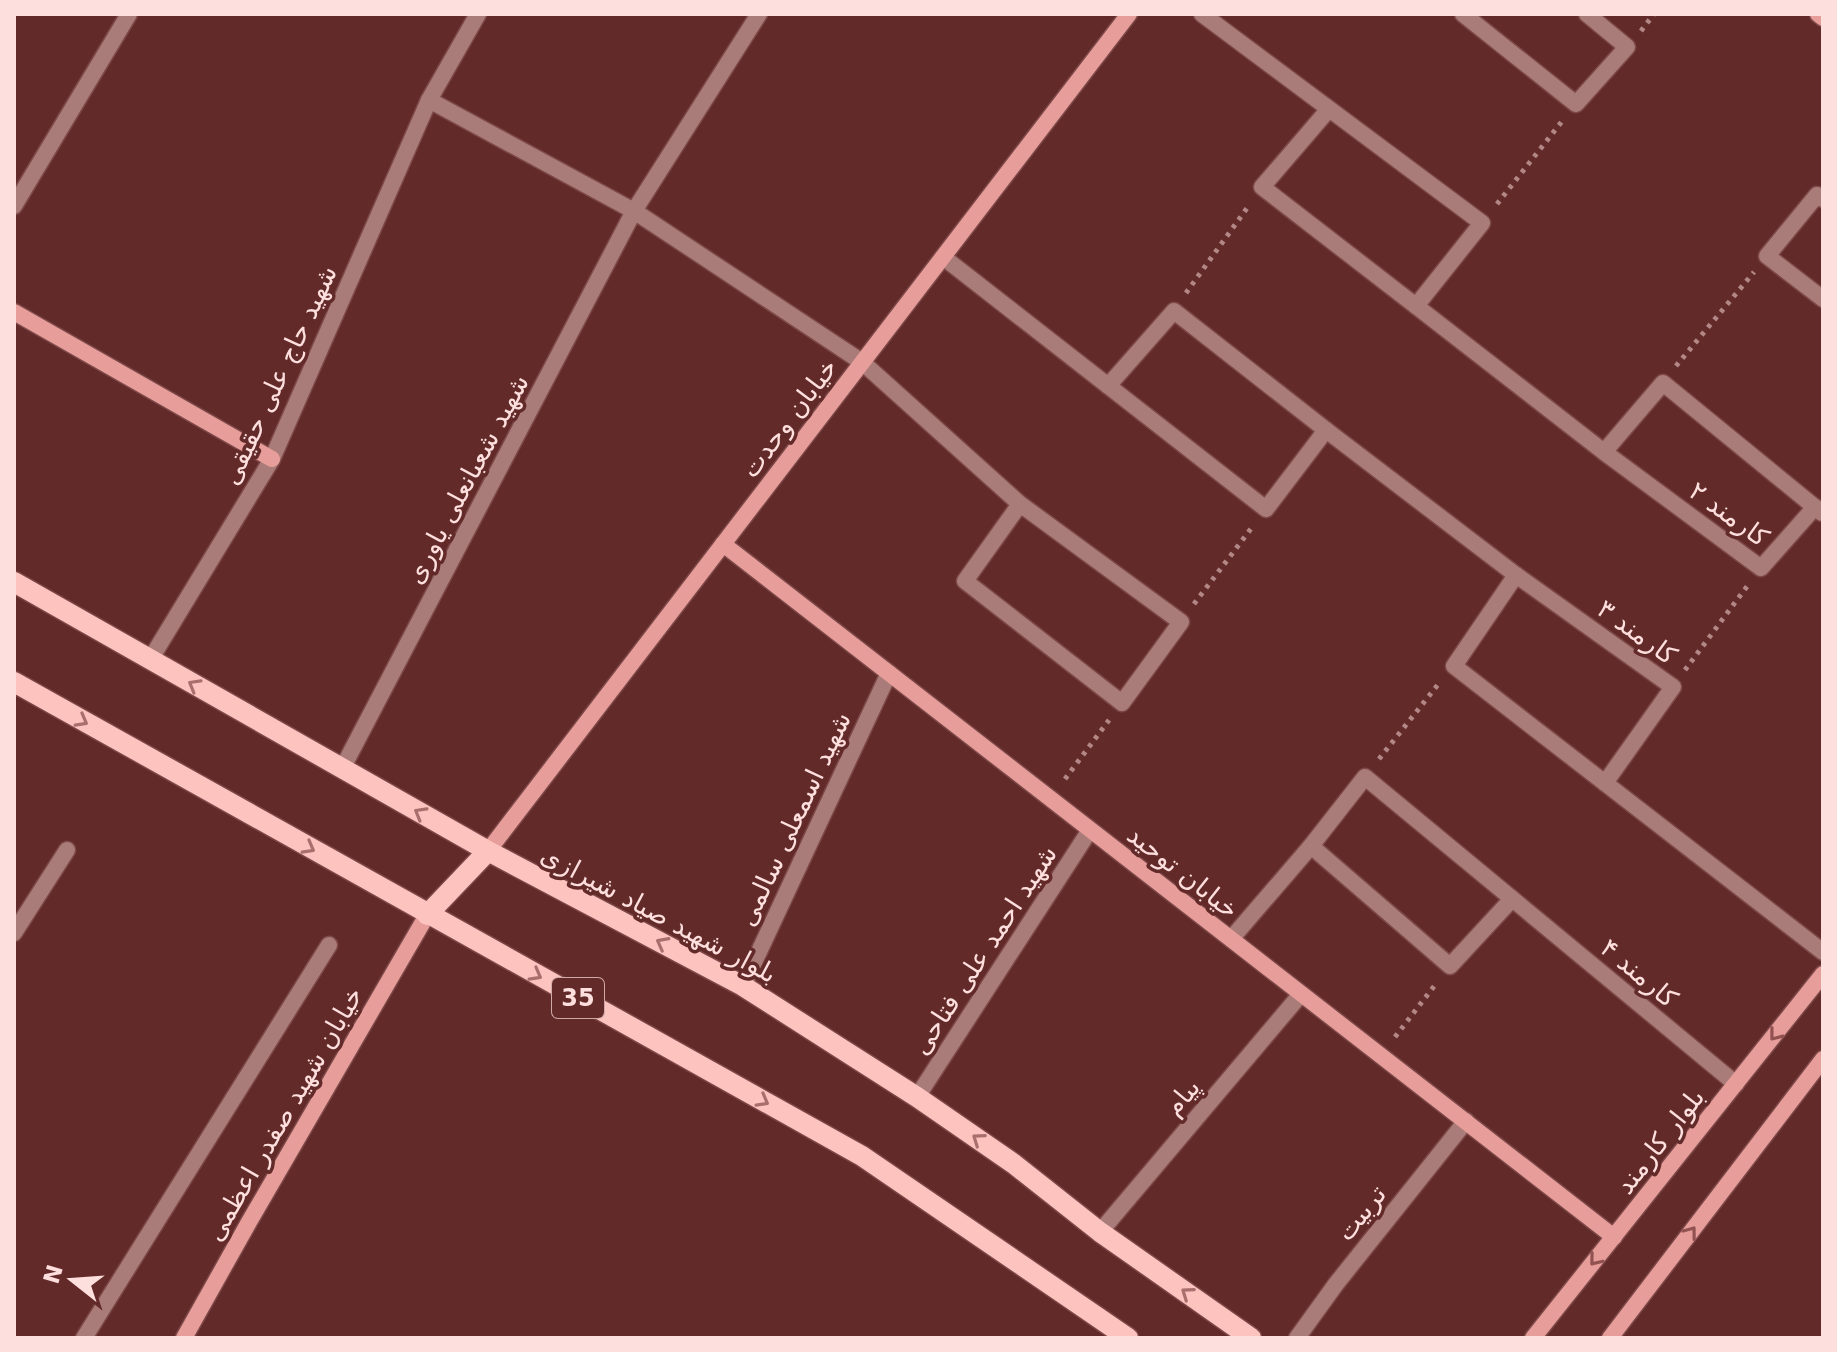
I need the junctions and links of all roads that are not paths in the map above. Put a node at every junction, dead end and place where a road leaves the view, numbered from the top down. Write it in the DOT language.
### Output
graph roads {
  1 [pos="129,14"];
  2 [pos="478,14"];
  3 [pos="759,14"];
  4 [pos="1129,14"];
  5 [pos="1202,14"];
  6 [pos="1463,14"];
  7 [pos="1587,14"];
  8 [pos="429,100"];
  9 [pos="1329,109"];
  10 [pos="1820,197"];
  11 [pos="14,206"];
  12 [pos="634,211"];
  13 [pos="943,257"];
  14 [pos="1823,299"];
  15 [pos="1416,306"];
  16 [pos="14,312"];
  17 [pos="862,362"];
  18 [pos="1108,386"];
  19 [pos="1326,430"];
  20 [pos="1604,452"];
  21 [pos="272,459"];
  22 [pos="1020,504"];
  23 [pos="1819,510"];
  24 [pos="723,544"];
  25 [pos="1516,575"];
  26 [pos="14,582"];
  27 [pos="150,660"];
  28 [pos="889,673"];
  29 [pos="14,682"];
  30 [pos="342,769"];
  31 [pos="1605,783"];
  32 [pos="1090,830"];
  33 [pos="1311,846"];
  34 [pos="67,850"];
  35 [pos="488,851"];
  36 [pos="1512,899"];
  37 [pos="427,915"];
  38 [pos="14,933"];
  39 [pos="1231,939"];
  40 [pos="329,945"];
  41 [pos="1823,952"];
  42 [pos="1823,974"];
  43 [pos="743,986"];
  44 [pos="1301,994"];
  45 [pos="1823,1059"];
  46 [pos="1736,1084"];
  47 [pos="917,1097"];
  48 [pos="1466,1121"];
  49 [pos="1100,1232"];
  50 [pos="1614,1237"];
  51 [pos="84,1338"];
  52 [pos="184,1338"];
  53 [pos="1128,1338"];
  54 [pos="1251,1338"];
  55 [pos="1297,1338"];
  56 [pos="1533,1338"];
  57 [pos="1610,1338"];
  1 -- 11 [label="street"];
  2 -- 8 [label="street, شهید حاج علی حقیقی"];
  3 -- 12 [label="street, شهید شعبانعلی یاوری"];
  4 -- 13 [label="street, خیابان وحدت"];
  5 -- 9 [label="street"];
  6 -- 7 [label="street"];
  8 -- 12 [label="street"];
  8 -- 21 [label="street, شهید حاج علی حقیقی"];
  9 -- 15 [label="street"];
  9 -- 15 [label="street, کارمند ۲"];
  10 -- 14 [label="street"];
  12 -- 17 [label="street"];
  12 -- 30 [label="street, شهید شعبانعلی یاوری"];
  13 -- 17 [label="street, خیابان وحدت"];
  13 -- 18 [label="street"];
  15 -- 20 [label="street, کارمند ۲"];
  16 -- 21 [label="street"];
  17 -- 22 [label="street"];
  17 -- 24 [label="street, خیابان وحدت"];
  18 -- 19 [label="street, کارمند ۳"];
  18 -- 19 [label="street"];
  19 -- 25 [label="street, کارمند ۳"];
  20 -- 23 [label="street, کارمند ۲"];
  20 -- 23 [label="street, کارمند ۲"];
  21 -- 27 [label="street, شهید حاج علی حقیقی"];
  22 -- 22 [label="street"];
  24 -- 28 [label="street, خیابان توحید"];
  24 -- 35 [label="street, خیابان وحدت"];
  25 -- 31 [label="street"];
  25 -- 31 [label="street, کارمند ۳"];
  26 -- 27 [label="main road, بلوار شهید صیاد شیرازی"];
  30 -- 27 [label="main road, بلوار شهید صیاد شیرازی, one-way"];
  28 -- 32 [label="street, خیابان توحید"];
  28 -- 43 [label="street, شهید اسمعلی سالمی"];
  29 -- 37 [label="main road, 35, one-way"];
  35 -- 30 [label="main road, بلوار شهید صیاد شیرازی, one-way"];
  31 -- 41 [label="street"];
  32 -- 39 [label="street, خیابان توحید"];
  32 -- 47 [label="street, شهید احمد علی فتاحی"];
  33 -- 36 [label="street"];
  33 -- 36 [label="street, کارمند ۴"];
  33 -- 39 [label="street"];
  34 -- 38 [label="street"];
  35 -- 37 [label="main road"];
  43 -- 35 [label="main road, بلوار شهید صیاد شیرازی, one-way"];
  36 -- 46 [label="street, کارمند ۴"];
  37 -- 52 [label="street, خیابان شهید صفدر اعظمی"];
  37 -- 53 [label="main road, 35, one-way"];
  39 -- 44 [label="street, خیابان توحید"];
  40 -- 51 [label="street"];
  42 -- 46 [label="street, بلوار کارمند, one-way"];
  43 -- 47 [label="main road, بلوار شهید صیاد شیرازی"];
  44 -- 48 [label="street, خیابان توحید"];
  44 -- 49 [label="street, پیام"];
  57 -- 45 [label="street, one-way"];
  46 -- 50 [label="street, بلوار کارمند"];
  49 -- 47 [label="main road, بلوار شهید صیاد شیرازی, one-way"];
  48 -- 50 [label="street, خیابان توحید"];
  48 -- 55 [label="street, تربیت"];
  54 -- 49 [label="main road, بلوار شهید صیاد شیرازی, one-way"];
  50 -- 56 [label="street, بلوار کارمند, one-way"];
}
